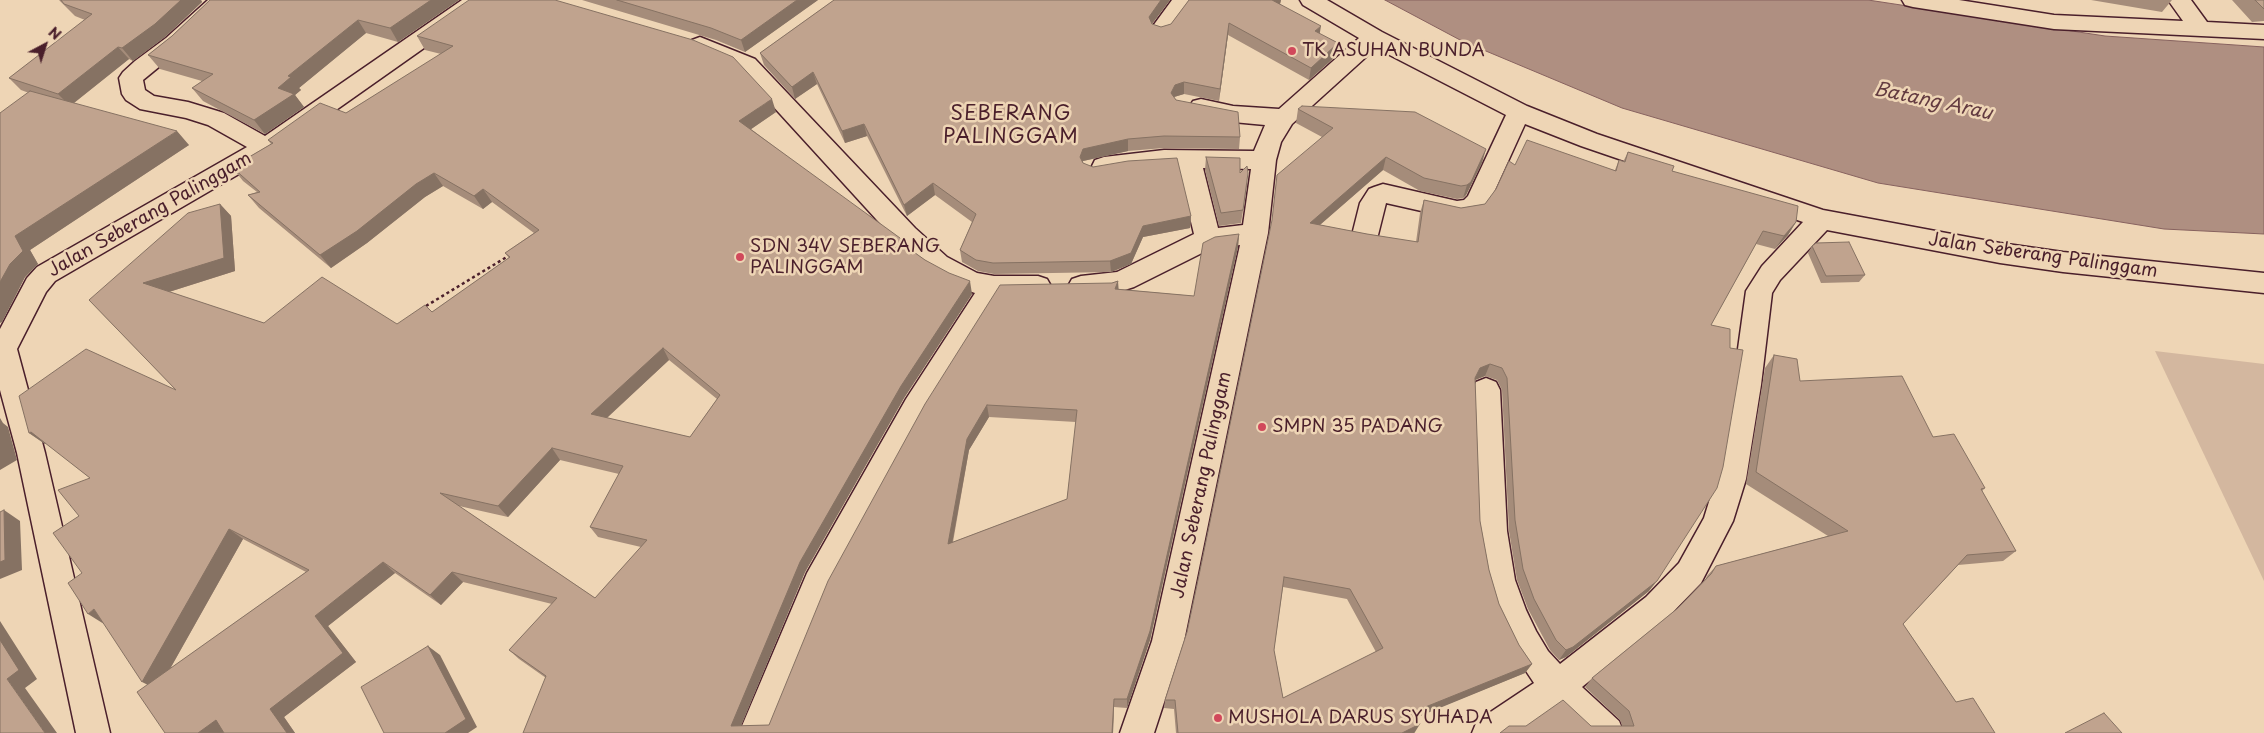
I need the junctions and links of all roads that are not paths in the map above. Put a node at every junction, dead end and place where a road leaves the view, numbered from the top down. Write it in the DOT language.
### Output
graph roads {
  1 [pos="221,0"];
  2 [pos="477,0"];
  3 [pos="1184,0"];
  4 [pos="1311,0"];
  5 [pos="1913,0"];
  6 [pos="2179,0"];
  7 [pos="2201,29"];
  8 [pos="1161,30"];
  9 [pos="2264,32"];
  10 [pos="1374,36"];
  11 [pos="680,39"];
  12 [pos="1184,104"];
  13 [pos="1519,112"];
  14 [pos="1284,118"];
  15 [pos="266,147"];
  16 [pos="1188,159"];
  17 [pos="1264,160"];
  18 [pos="1094,168"];
  19 [pos="1822,219"];
  20 [pos="1255,233"];
  21 [pos="1365,235"];
  22 [pos="1208,239"];
  23 [pos="2264,283"];
  24 [pos="994,286"];
  25 [pos="2,350"];
  26 [pos="1486,390"];
  27 [pos="1558,686"];
  28 [pos="94,733"];
  29 [pos="756,733"];
  30 [pos="1137,733"];
  31 [pos="1489,733"];
  32 [pos="1606,733"];
  1 -- 15 [label="street"];
  2 -- 15 [label="street, Jalan Seberang Palinggam"];
  3 -- 8 [label="street"];
  4 -- 10 [label="street, Jalan Seberang Palinggam"];
  5 -- 7 [label="street"];
  6 -- 7 [label="street"];
  7 -- 9 [label="street"];
  10 -- 13 [label="street, Jalan Seberang Palinggam"];
  10 -- 14 [label="street, Jalan Seberang Palinggam"];
  11 -- 24 [label="street"];
  12 -- 14 [label="street"];
  13 -- 19 [label="street, Jalan Seberang Palinggam"];
  13 -- 21 [label="street"];
  14 -- 17 [label="street, Jalan Seberang Palinggam"];
  15 -- 25 [label="street, Jalan Seberang Palinggam"];
  16 -- 17 [label="street"];
  16 -- 18 [label="street"];
  16 -- 22 [label="street"];
  17 -- 20 [label="street, Jalan Seberang Palinggam"];
  19 -- 23 [label="street, Jalan Seberang Palinggam"];
  19 -- 27 [label="street"];
  20 -- 22 [label="street"];
  20 -- 30 [label="street, Jalan Seberang Palinggam"];
  22 -- 24 [label="street"];
  24 -- 29 [label="street"];
  25 -- 28 [label="street, Jalan Seberang Palinggam"];
  26 -- 27 [label="street"];
  27 -- 31 [label="street"];
  27 -- 32 [label="street"];
}
